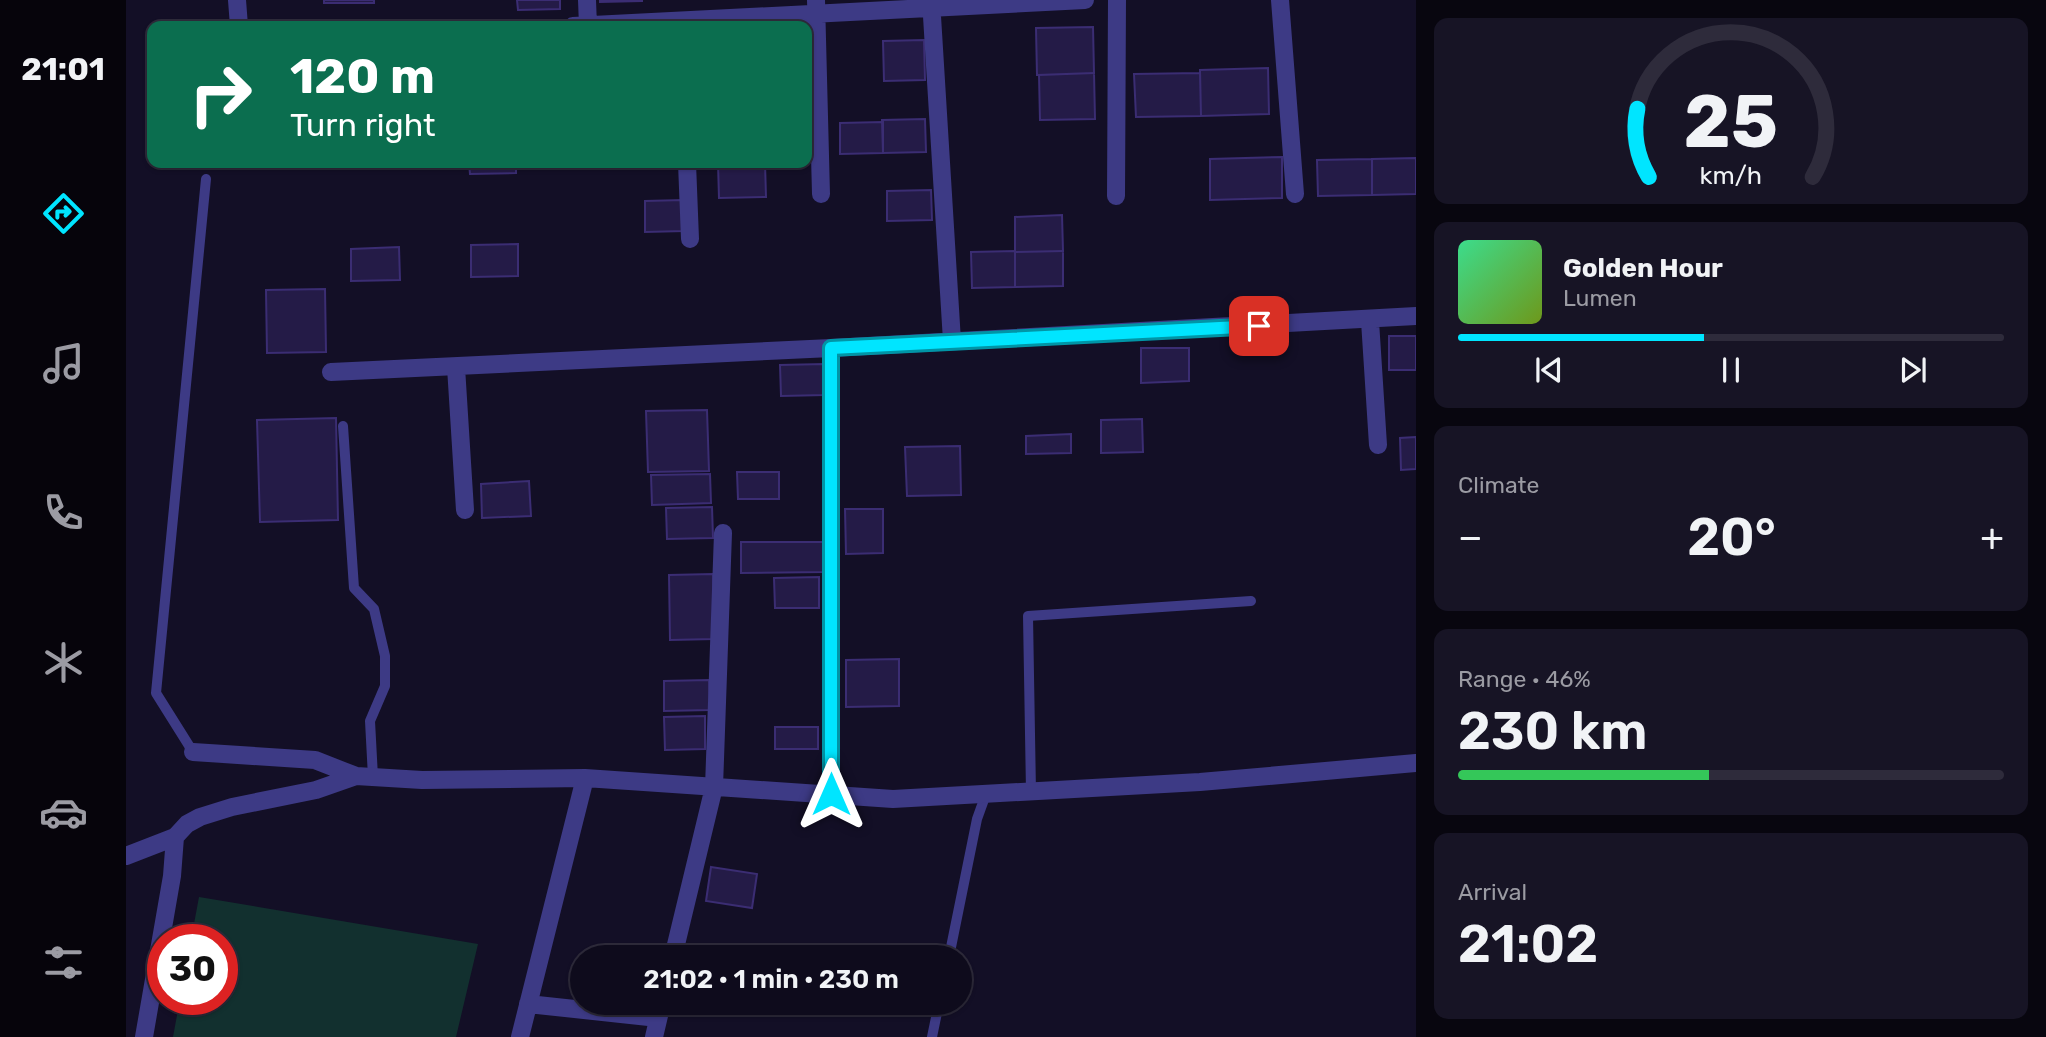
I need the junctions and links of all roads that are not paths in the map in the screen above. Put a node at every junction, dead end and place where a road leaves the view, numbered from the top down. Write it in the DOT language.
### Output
graph roads {
  1 [pos="237,0"];
  2 [pos="587,0"];
  3 [pos="1085,0"];
  4 [pos="1117,0"];
  5 [pos="1280,0"];
  6 [pos="931,4"];
  7 [pos="816,7"];
  8 [pos="239,21"];
  9 [pos="587,21"];
  10 [pos="705,21"];
  11 [pos="687,168"];
  12 [pos="205,179"];
  13 [pos="821,194"];
  14 [pos="1295,194"];
  15 [pos="1116,196"];
  16 [pos="690,239"];
  17 [pos="1416,316"];
  18 [pos="1370,320"];
  19 [pos="952,341"];
  20 [pos="831,348"];
  21 [pos="456,367"];
  22 [pos="331,372"];
  23 [pos="342,426"];
  24 [pos="1378,445"];
  25 [pos="465,510"];
  26 [pos="723,533"];
  27 [pos="1251,600"];
  28 [pos="193,752"];
  29 [pos="1416,763"];
  30 [pos="364,776"];
  31 [pos="585,778"];
  32 [pos="714,788"];
  33 [pos="1031,792"];
  34 [pos="831,794"];
  35 [pos="986,794"];
  36 [pos="175,837"];
  37 [pos="126,856"];
  38 [pos="676,945"];
  39 [pos="951,945"];
  40 [pos="528,1004"];
  41 [pos="570,1006"];
  42 [pos="659,1015"];
  43 [pos="937,1015"];
  44 [pos="144,1037"];
  45 [pos="520,1037"];
  46 [pos="654,1037"];
  47 [pos="932,1037"];
  1 -- 8 [label="street"];
  2 -- 9 [label="street"];
  3 -- 6 [label="street"];
  4 -- 15 [label="street"];
  5 -- 14 [label="street"];
  6 -- 7 [label="street"];
  6 -- 19 [label="street"];
  7 -- 10 [label="street"];
  7 -- 13 [label="street"];
  11 -- 16 [label="street"];
  12 -- 28 [label="lane"];
  17 -- 18 [label="street"];
  18 -- 19 [label="street"];
  18 -- 24 [label="street"];
  19 -- 20 [label="street"];
  20 -- 21 [label="street"];
  20 -- 34 [label="street"];
  21 -- 22 [label="street"];
  21 -- 25 [label="street"];
  23 -- 30 [label="lane"];
  26 -- 32 [label="street"];
  27 -- 33 [label="lane"];
  28 -- 30 [label="street"];
  29 -- 33 [label="street"];
  30 -- 31 [label="street"];
  30 -- 36 [label="street"];
  31 -- 32 [label="street"];
  31 -- 40 [label="street"];
  32 -- 34 [label="street"];
  32 -- 38 [label="street"];
  33 -- 35 [label="street"];
  34 -- 35 [label="street"];
  35 -- 39 [label="lane"];
  36 -- 37 [label="street"];
  36 -- 44 [label="street"];
  40 -- 41 [label="street"];
  40 -- 45 [label="street"];
  42 -- 46 [label="street"];
  43 -- 47 [label="lane"];
}
